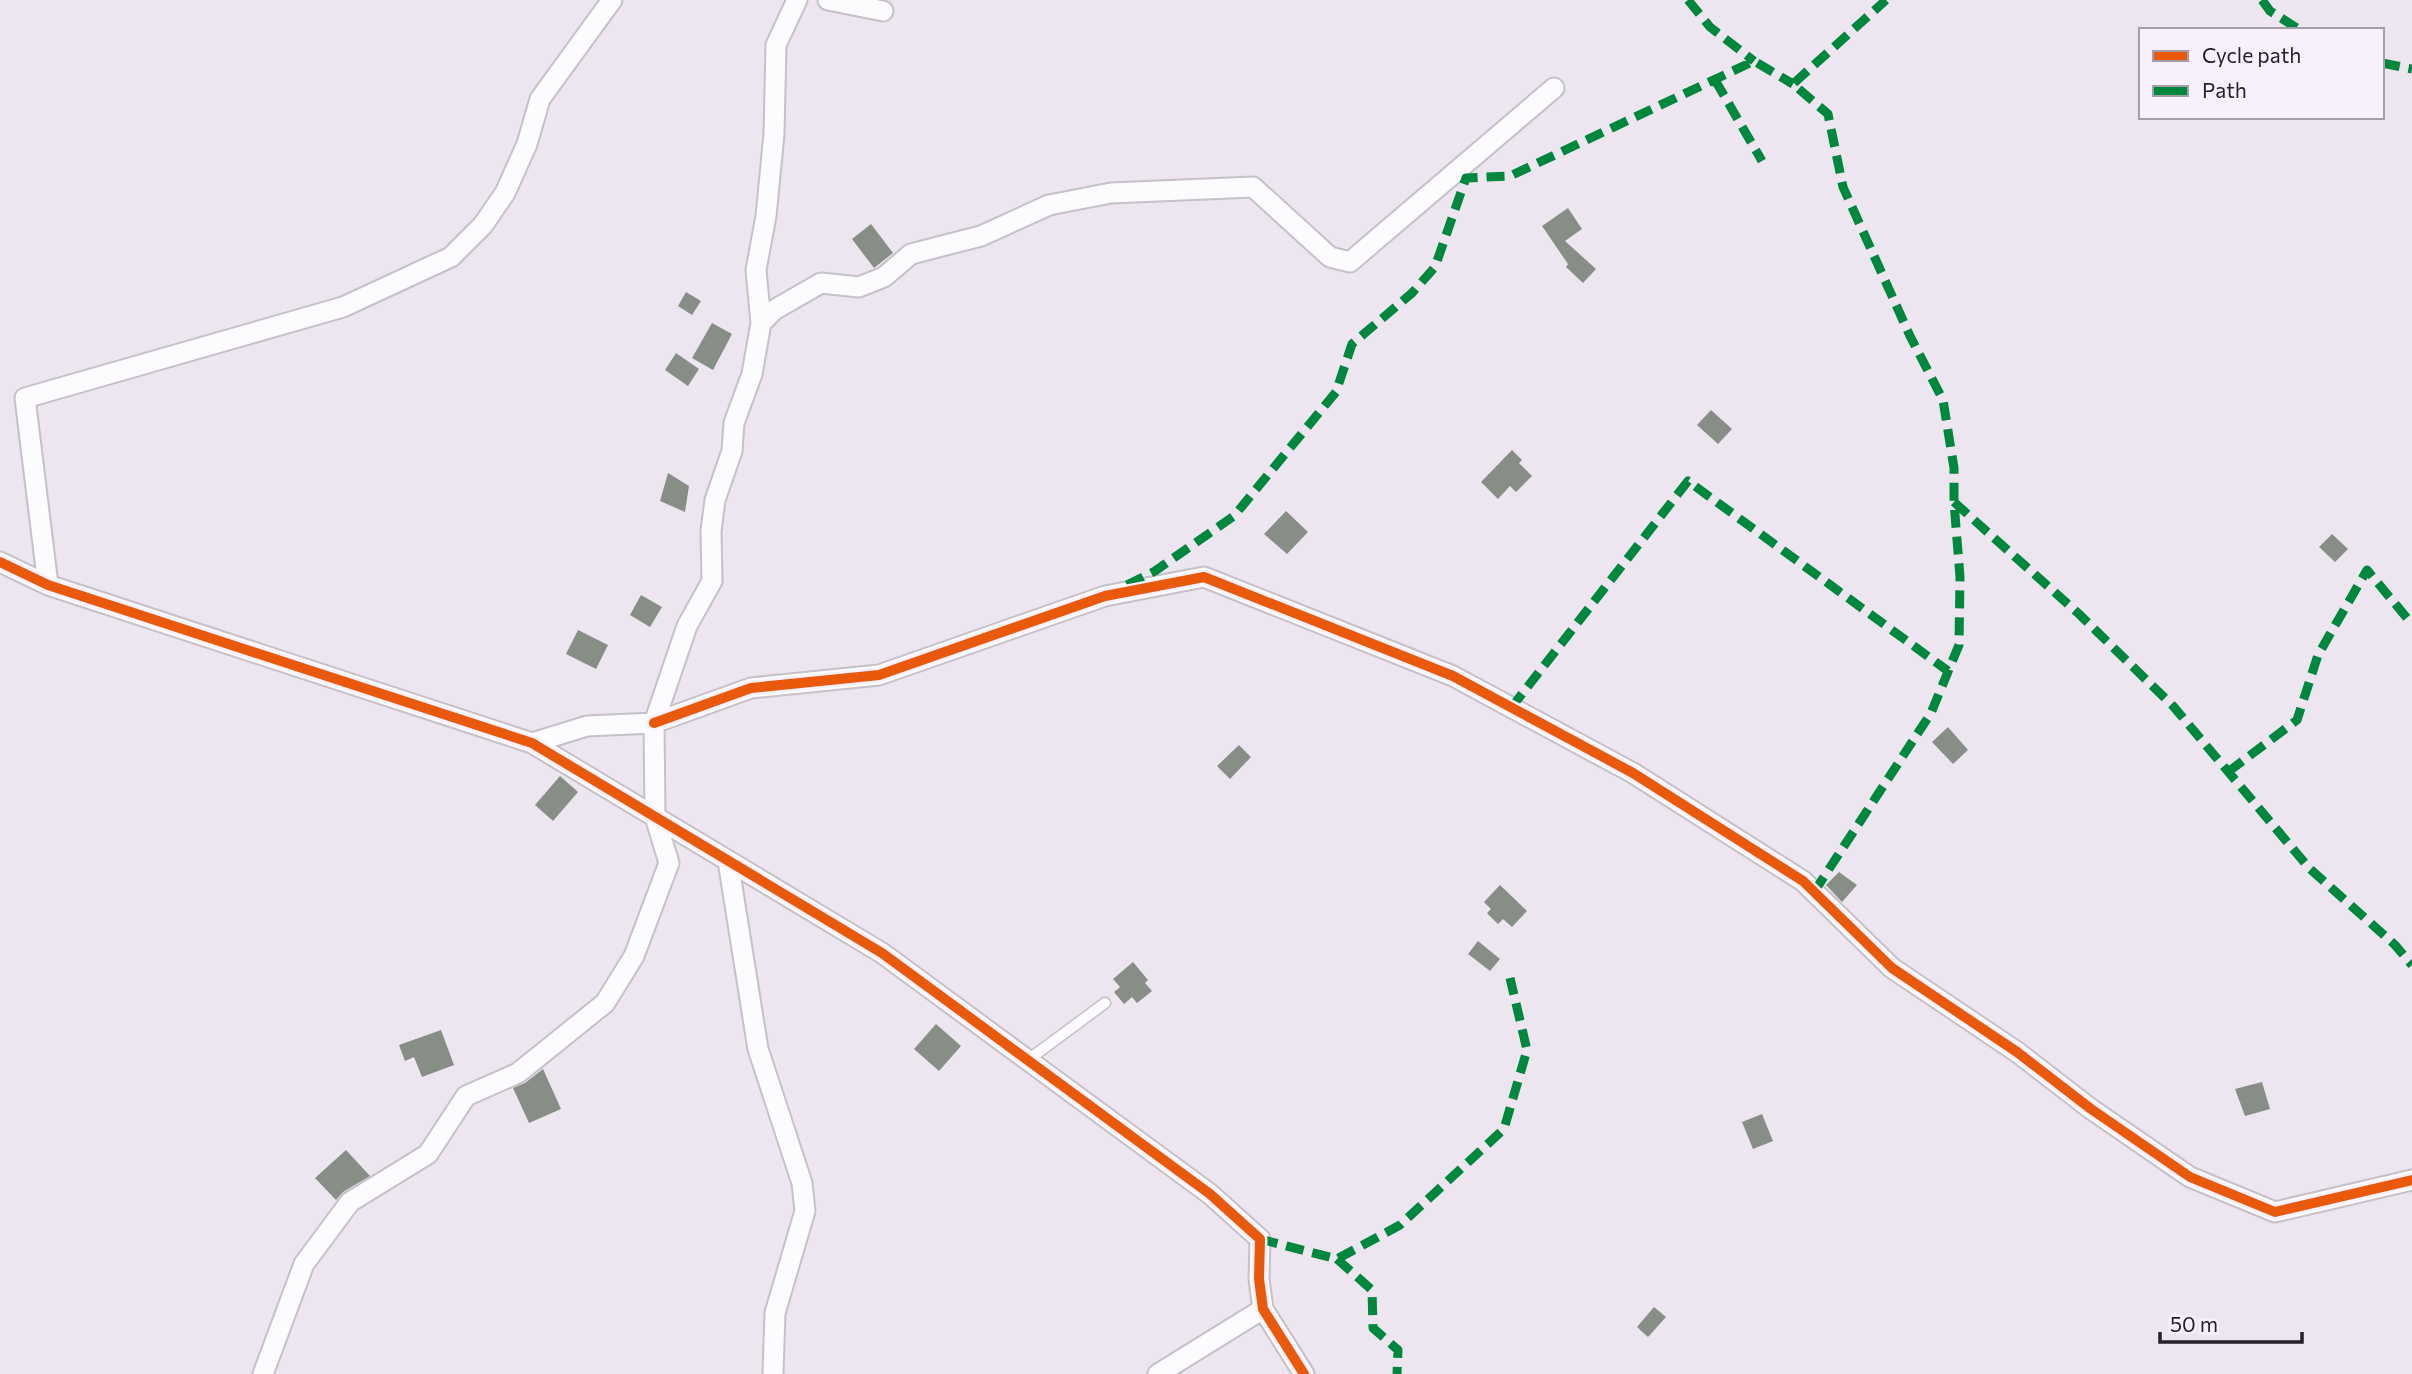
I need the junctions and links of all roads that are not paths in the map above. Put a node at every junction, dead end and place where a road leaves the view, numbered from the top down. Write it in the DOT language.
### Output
graph roads {
  1 [pos="612,0"];
  2 [pos="797,0"];
  3 [pos="828,0"];
  4 [pos="883,11"];
  5 [pos="1554,88"];
  6 [pos="761,323"];
  7 [pos="0,562"];
  8 [pos="48,585"];
  9 [pos="654,723"];
  10 [pos="532,743"];
  11 [pos="655,817"];
  12 [pos="727,861"];
  13 [pos="1105,1003"];
  14 [pos="1028,1060"];
  15 [pos="2412,1180"];
  16 [pos="1263,1309"];
  17 [pos="263,1374"];
  18 [pos="773,1374"];
  19 [pos="1158,1374"];
  20 [pos="1304,1374"];
  1 -- 8 [label="street"];
  2 -- 6 [label="street"];
  3 -- 4 [label="street"];
  5 -- 6 [label="street"];
  6 -- 9 [label="street"];
  7 -- 8 [label="street"];
  8 -- 10 [label="street"];
  9 -- 10 [label="street"];
  9 -- 11 [label="street"];
  9 -- 15 [label="street"];
  10 -- 11 [label="street"];
  11 -- 12 [label="street"];
  11 -- 17 [label="street"];
  12 -- 14 [label="street"];
  12 -- 18 [label="street"];
  13 -- 14 [label="lane"];
  14 -- 16 [label="street"];
  16 -- 19 [label="street"];
  16 -- 20 [label="street"];
}
